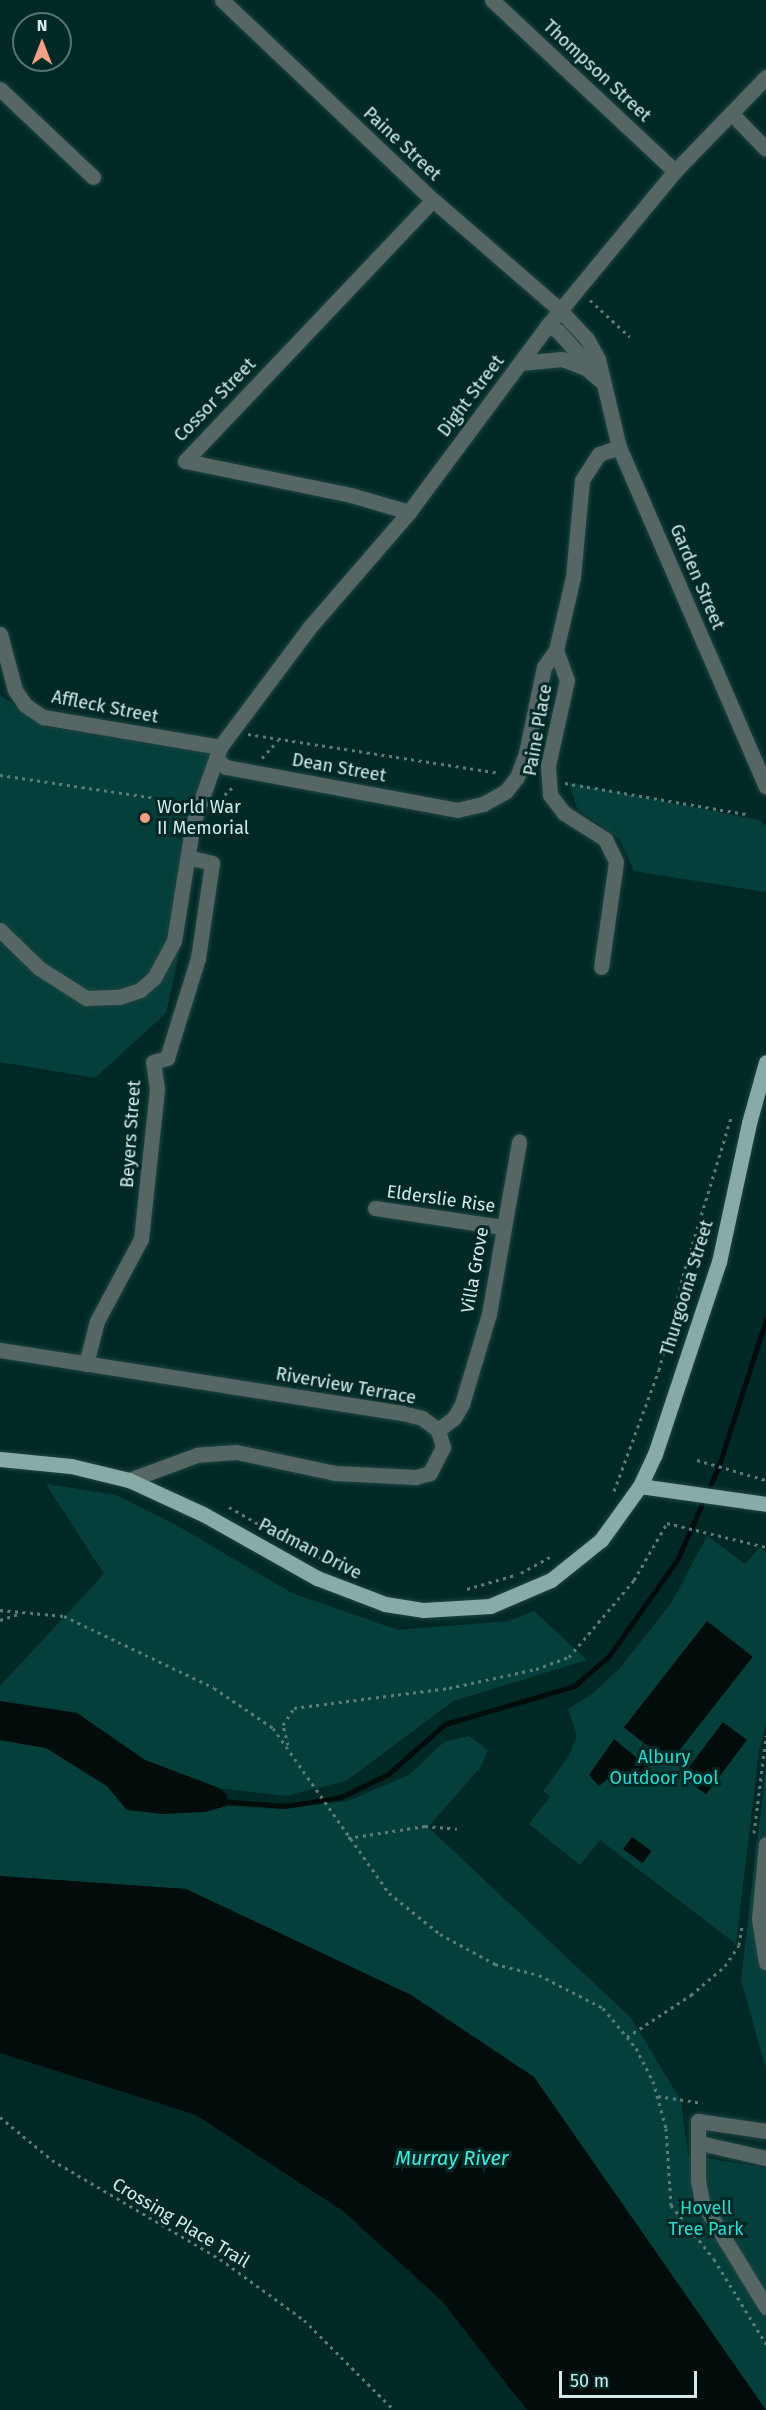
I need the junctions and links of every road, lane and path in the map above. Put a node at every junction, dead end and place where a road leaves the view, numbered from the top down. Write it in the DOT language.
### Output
graph roads {
  1 [pos="222,0"];
  2 [pos="492,0"];
  3 [pos="766,77"];
  4 [pos="0,89"];
  5 [pos="732,113"];
  6 [pos="766,149"];
  7 [pos="675,171"];
  8 [pos="93,177"];
  9 [pos="433,200"];
  10 [pos="590,300"];
  11 [pos="560,310"];
  12 [pos="548,325"];
  13 [pos="630,337"];
  14 [pos="520,363"];
  15 [pos="600,380"];
  16 [pos="619,447"];
  17 [pos="409,512"];
  18 [pos="0,634"];
  19 [pos="556,650"];
  20 [pos="232,732"];
  21 [pos="278,739"];
  22 [pos="218,753"];
  23 [pos="249,772"];
  24 [pos="0,775"];
  25 [pos="514,780"];
  26 [pos="566,783"];
  27 [pos="766,787"];
  28 [pos="198,805"];
  29 [pos="458,810"];
  30 [pos="747,814"];
  31 [pos="188,857"];
  32 [pos="0,930"];
  33 [pos="601,967"];
  34 [pos="766,1062"];
  35 [pos="519,1142"];
  36 [pos="375,1208"];
  37 [pos="502,1227"];
  38 [pos="0,1350"];
  39 [pos="86,1364"];
  40 [pos="438,1430"];
  41 [pos="0,1459"];
  42 [pos="698,1460"];
  43 [pos="129,1480"];
  44 [pos="766,1480"];
  45 [pos="640,1486"];
  46 [pos="766,1504"];
  47 [pos="766,1548"];
  48 [pos="0,1610"];
  49 [pos="20,1613"];
  50 [pos="0,1620"];
  51 [pos="289,1747"];
  52 [pos="457,1829"];
  53 [pos="348,1838"];
  54 [pos="766,1844"];
  55 [pos="766,1962"];
  56 [pos="725,1965"];
  57 [pos="627,2037"];
  58 [pos="0,2117"];
  59 [pos="766,2131"];
  60 [pos="700,2143"];
  61 [pos="766,2158"];
  62 [pos="766,2307"];
  63 [pos="766,2344"];
  64 [pos="394,2410"];
  1 -- 9 [label="street, Paine Street"];
  2 -- 7 [label="street, Thompson Street"];
  3 -- 5 [label="street, Dight Street"];
  4 -- 8 [label="street"];
  5 -- 6 [label="street"];
  5 -- 7 [label="street, Dight Street"];
  7 -- 11 [label="street, Dight Street"];
  9 -- 11 [label="street, Paine Street"];
  9 -- 17 [label="street, Cossor Street"];
  10 -- 13 [label="path"];
  11 -- 12 [label="street, Dight Street"];
  11 -- 15 [label="street, Garden Street"];
  12 -- 14 [label="street, Dight Street"];
  12 -- 15 [label="street, Garden Street"];
  14 -- 15 [label="street"];
  14 -- 17 [label="street, Dight Street"];
  15 -- 16 [label="street, Garden Street"];
  16 -- 19 [label="street, Paine Place"];
  16 -- 27 [label="street, Garden Street"];
  17 -- 20 [label="street, Dight Street"];
  18 -- 22 [label="street, Affleck Street"];
  19 -- 25 [label="street, Paine Place"];
  19 -- 33 [label="street, Paine Place"];
  20 -- 21 [label="path"];
  20 -- 22 [label="street, Dight Street"];
  21 -- 23 [label="path"];
  21 -- 25 [label="path"];
  22 -- 23 [label="street, Dean Street"];
  22 -- 28 [label="street, Dight Street"];
  23 -- 28 [label="path"];
  23 -- 29 [label="street, Dean Street"];
  24 -- 28 [label="path"];
  25 -- 29 [label="street, Paine Place"];
  26 -- 30 [label="path"];
  28 -- 31 [label="street, Dight Street"];
  31 -- 32 [label="street, Dight Street"];
  31 -- 39 [label="street, Beyers Street"];
  34 -- 45 [label="main road, Thurgoona Street"];
  35 -- 37 [label="street, Villa Grove"];
  36 -- 37 [label="street, Elderslie Rise"];
  37 -- 40 [label="street, Villa Grove"];
  38 -- 39 [label="street, Riverview Terrace"];
  39 -- 40 [label="street, Riverview Terrace"];
  40 -- 43 [label="street"];
  41 -- 43 [label="main road, Padman Drive"];
  42 -- 44 [label="path"];
  43 -- 45 [label="main road, Padman Drive"];
  45 -- 46 [label="main road"];
  47 -- 51 [label="path"];
  48 -- 49 [label="path"];
  49 -- 50 [label="path"];
  49 -- 51 [label="path"];
  51 -- 53 [label="path"];
  52 -- 53 [label="path"];
  53 -- 57 [label="path"];
  54 -- 55 [label="street"];
  56 -- 57 [label="path"];
  57 -- 63 [label="path"];
  58 -- 64 [label="path, Crossing Place Trail"];
  59 -- 60 [label="street"];
  60 -- 61 [label="street"];
  60 -- 62 [label="street"];
}
